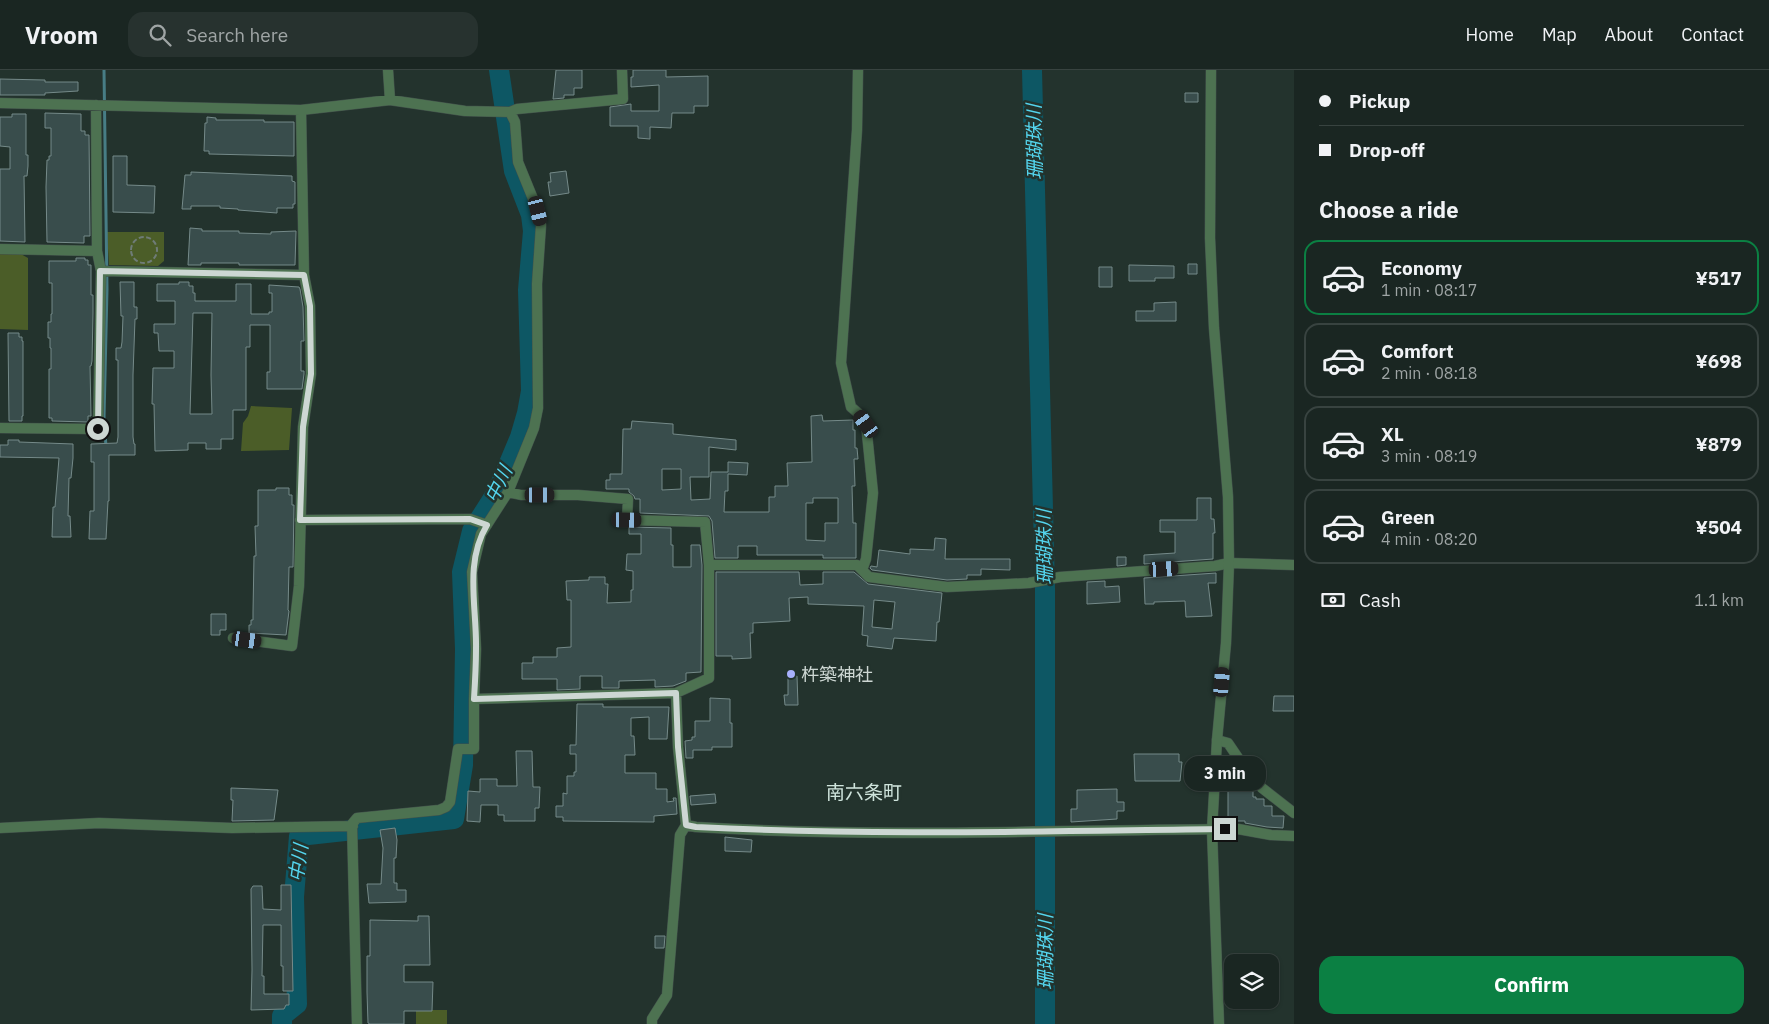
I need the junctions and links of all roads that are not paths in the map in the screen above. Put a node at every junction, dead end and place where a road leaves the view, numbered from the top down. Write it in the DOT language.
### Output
graph roads {
  1 [pos="388,70"];
  2 [pos="622,70"];
  3 [pos="858,70"];
  4 [pos="1211,70"];
  5 [pos="390,100"];
  6 [pos="0,103"];
  7 [pos="103,106"];
  8 [pos="301,110"];
  9 [pos="510,112"];
  10 [pos="0,250"];
  11 [pos="97,250"];
  12 [pos="106,271"];
  13 [pos="304,275"];
  14 [pos="0,428"];
  15 [pos="508,492"];
  16 [pos="300,520"];
  17 [pos="487,525"];
  18 [pos="1230,563"];
  19 [pos="709,565"];
  20 [pos="1294,565"];
  21 [pos="862,570"];
  22 [pos="232,638"];
  23 [pos="676,693"];
  24 [pos="474,699"];
  25 [pos="1217,740"];
  26 [pos="1294,813"];
  27 [pos="686,825"];
  28 [pos="353,826"];
  29 [pos="0,828"];
  30 [pos="1212,830"];
  31 [pos="1294,836"];
  32 [pos="357,1024"];
  33 [pos="652,1024"];
  34 [pos="1219,1024"];
  1 -- 5 [label="street"];
  2 -- 9 [label="street"];
  3 -- 21 [label="street"];
  4 -- 18 [label="street"];
  5 -- 8 [label="street"];
  5 -- 9 [label="street"];
  6 -- 7 [label="street"];
  7 -- 8 [label="street"];
  7 -- 11 [label="street"];
  8 -- 13 [label="street"];
  9 -- 15 [label="street"];
  10 -- 11 [label="street"];
  11 -- 12 [label="street"];
  12 -- 13 [label="street"];
  12 -- 14 [label="street"];
  13 -- 16 [label="street"];
  15 -- 17 [label="street"];
  15 -- 19 [label="street"];
  16 -- 17 [label="street"];
  16 -- 22 [label="street"];
  17 -- 24 [label="street"];
  18 -- 20 [label="street"];
  18 -- 21 [label="street"];
  18 -- 25 [label="street"];
  19 -- 21 [label="street"];
  19 -- 23 [label="street"];
  23 -- 24 [label="street"];
  23 -- 27 [label="street"];
  24 -- 28 [label="street"];
  25 -- 26 [label="street"];
  25 -- 30 [label="street"];
  27 -- 30 [label="street"];
  27 -- 33 [label="street"];
  28 -- 29 [label="street"];
  28 -- 32 [label="street"];
  30 -- 31 [label="street"];
  30 -- 34 [label="street"];
}
